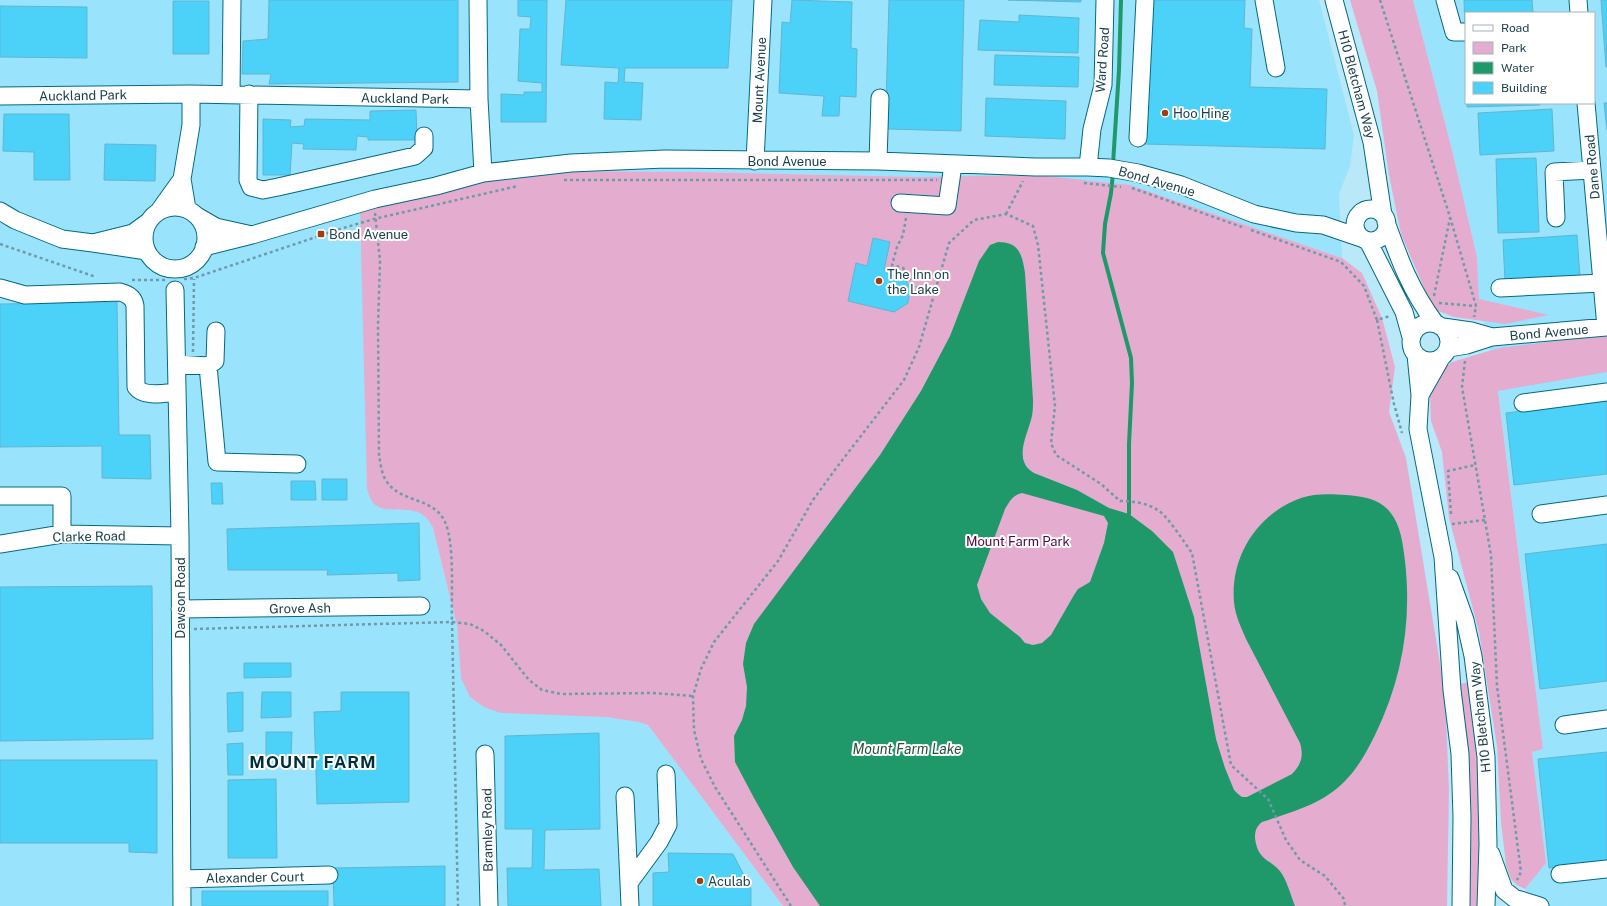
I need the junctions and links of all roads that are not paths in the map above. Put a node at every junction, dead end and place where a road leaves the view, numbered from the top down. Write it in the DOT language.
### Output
graph roads {
  1 [pos="232,0"];
  2 [pos="478,0"];
  3 [pos="762,0"];
  4 [pos="1105,0"];
  5 [pos="1145,0"];
  6 [pos="1264,0"];
  7 [pos="1334,0"];
  8 [pos="1445,0"];
  9 [pos="1578,0"];
  10 [pos="1579,12"];
  11 [pos="1465,32"];
  12 [pos="1276,68"];
  13 [pos="191,94"];
  14 [pos="231,94"];
  15 [pos="249,94"];
  16 [pos="0,96"];
  17 [pos="880,98"];
  18 [pos="479,99"];
  19 [pos="1586,104"];
  20 [pos="424,136"];
  21 [pos="1138,138"];
  22 [pos="755,160"];
  23 [pos="878,161"];
  24 [pos="1088,167"];
  25 [pos="1592,170"];
  26 [pos="952,172"];
  27 [pos="484,173"];
  28 [pos="182,179"];
  29 [pos="904,203"];
  30 [pos="0,211"];
  31 [pos="192,212"];
  32 [pos="153,216"];
  33 [pos="1373,216"];
  34 [pos="1556,218"];
  35 [pos="1323,225"];
  36 [pos="252,235"];
  37 [pos="1365,239"];
  38 [pos="93,243"];
  39 [pos="204,247"];
  40 [pos="146,251"];
  41 [pos="173,279"];
  42 [pos="1602,283"];
  43 [pos="0,288"];
  44 [pos="1500,288"];
  45 [pos="1439,325"];
  46 [pos="1607,327"];
  47 [pos="216,331"];
  48 [pos="1411,337"];
  49 [pos="1469,338"];
  50 [pos="1445,353"];
  51 [pos="1416,355"];
  52 [pos="177,364"];
  53 [pos="208,366"];
  54 [pos="177,392"];
  55 [pos="1607,392"];
  56 [pos="1420,395"];
  57 [pos="1523,403"];
  58 [pos="297,464"];
  59 [pos="0,496"];
  60 [pos="1607,506"];
  61 [pos="1541,514"];
  62 [pos="62,534"];
  63 [pos="180,536"];
  64 [pos="0,544"];
  65 [pos="1443,557"];
  66 [pos="421,606"];
  67 [pos="180,610"];
  68 [pos="1607,719"];
  69 [pos="1564,725"];
  70 [pos="485,754"];
  71 [pos="666,774"];
  72 [pos="625,796"];
  73 [pos="1488,844"];
  74 [pos="1607,869"];
  75 [pos="1560,874"];
  76 [pos="328,875"];
  77 [pos="182,880"];
  78 [pos="629,883"];
  79 [pos="182,906"];
  80 [pos="489,906"];
  81 [pos="630,906"];
  82 [pos="1461,906"];
  83 [pos="1486,906"];
  84 [pos="1540,906"];
  1 -- 14 [label="street"];
  2 -- 18 [label="street"];
  3 -- 22 [label="street, Mount Avenue"];
  4 -- 24 [label="street, Ward Road"];
  5 -- 21 [label="street"];
  6 -- 12 [label="street"];
  7 -- 33 [label="street, H10 Bletcham Way"];
  8 -- 11 [label="street"];
  9 -- 10 [label="street"];
  13 -- 14 [label="street, Auckland Park"];
  13 -- 16 [label="street, Auckland Park"];
  13 -- 28 [label="street"];
  14 -- 15 [label="street, Auckland Park"];
  15 -- 18 [label="street, Auckland Park"];
  15 -- 20 [label="street"];
  17 -- 23 [label="street"];
  18 -- 27 [label="street"];
  19 -- 25 [label="street, Dane Road"];
  22 -- 23 [label="street, Bond Avenue"];
  22 -- 27 [label="street, Bond Avenue"];
  23 -- 26 [label="street, Bond Avenue"];
  24 -- 26 [label="street, Bond Avenue"];
  24 -- 35 [label="street, Bond Avenue"];
  25 -- 34 [label="street"];
  25 -- 42 [label="street, Dane Road"];
  26 -- 29 [label="street"];
  27 -- 36 [label="street, Bond Avenue"];
  28 -- 31 [label="street"];
  28 -- 32 [label="street"];
  30 -- 38 [label="street"];
  31 -- 32 [label="street"];
  31 -- 36 [label="street, Bond Avenue"];
  31 -- 39 [label="street"];
  32 -- 38 [label="street"];
  32 -- 40 [label="street"];
  33 -- 35 [label="street, Bond Avenue"];
  33 -- 37 [label="street"];
  33 -- 37 [label="street"];
  33 -- 45 [label="street"];
  35 -- 37 [label="street, Bond Avenue"];
  36 -- 39 [label="street, Bond Avenue"];
  37 -- 48 [label="street"];
  38 -- 40 [label="street"];
  39 -- 41 [label="street"];
  40 -- 41 [label="street"];
  41 -- 52 [label="street, Dawson Road"];
  42 -- 44 [label="street"];
  42 -- 46 [label="street, Dane Road"];
  43 -- 54 [label="street"];
  45 -- 48 [label="street"];
  45 -- 49 [label="street, Bond Avenue"];
  45 -- 50 [label="street"];
  46 -- 49 [label="street, Bond Avenue"];
  47 -- 53 [label="street"];
  48 -- 51 [label="street"];
  49 -- 50 [label="street, Bond Avenue"];
  50 -- 51 [label="street"];
  50 -- 56 [label="street, H10 Bletcham Way"];
  51 -- 56 [label="street, H10 Bletcham Way"];
  52 -- 53 [label="street"];
  52 -- 54 [label="street, Dawson Road"];
  53 -- 58 [label="street"];
  54 -- 63 [label="street, Dawson Road"];
  55 -- 57 [label="street"];
  56 -- 65 [label="street, H10 Bletcham Way"];
  59 -- 62 [label="street"];
  60 -- 61 [label="street"];
  62 -- 63 [label="street, Clarke Road"];
  62 -- 64 [label="street, Clarke Road"];
  63 -- 67 [label="street, Dawson Road"];
  65 -- 73 [label="street, H10 Bletcham Way"];
  65 -- 82 [label="street, H10 Bletcham Way"];
  66 -- 67 [label="street, Grove Ash"];
  67 -- 77 [label="street, Dawson Road"];
  68 -- 69 [label="street"];
  70 -- 80 [label="street, Bramley Road"];
  71 -- 78 [label="street"];
  72 -- 78 [label="street"];
  73 -- 83 [label="street, H10 Bletcham Way"];
  73 -- 84 [label="street"];
  74 -- 75 [label="street"];
  76 -- 77 [label="street, Alexander Court"];
  77 -- 79 [label="street, Dawson Road"];
  78 -- 81 [label="street"];
}
